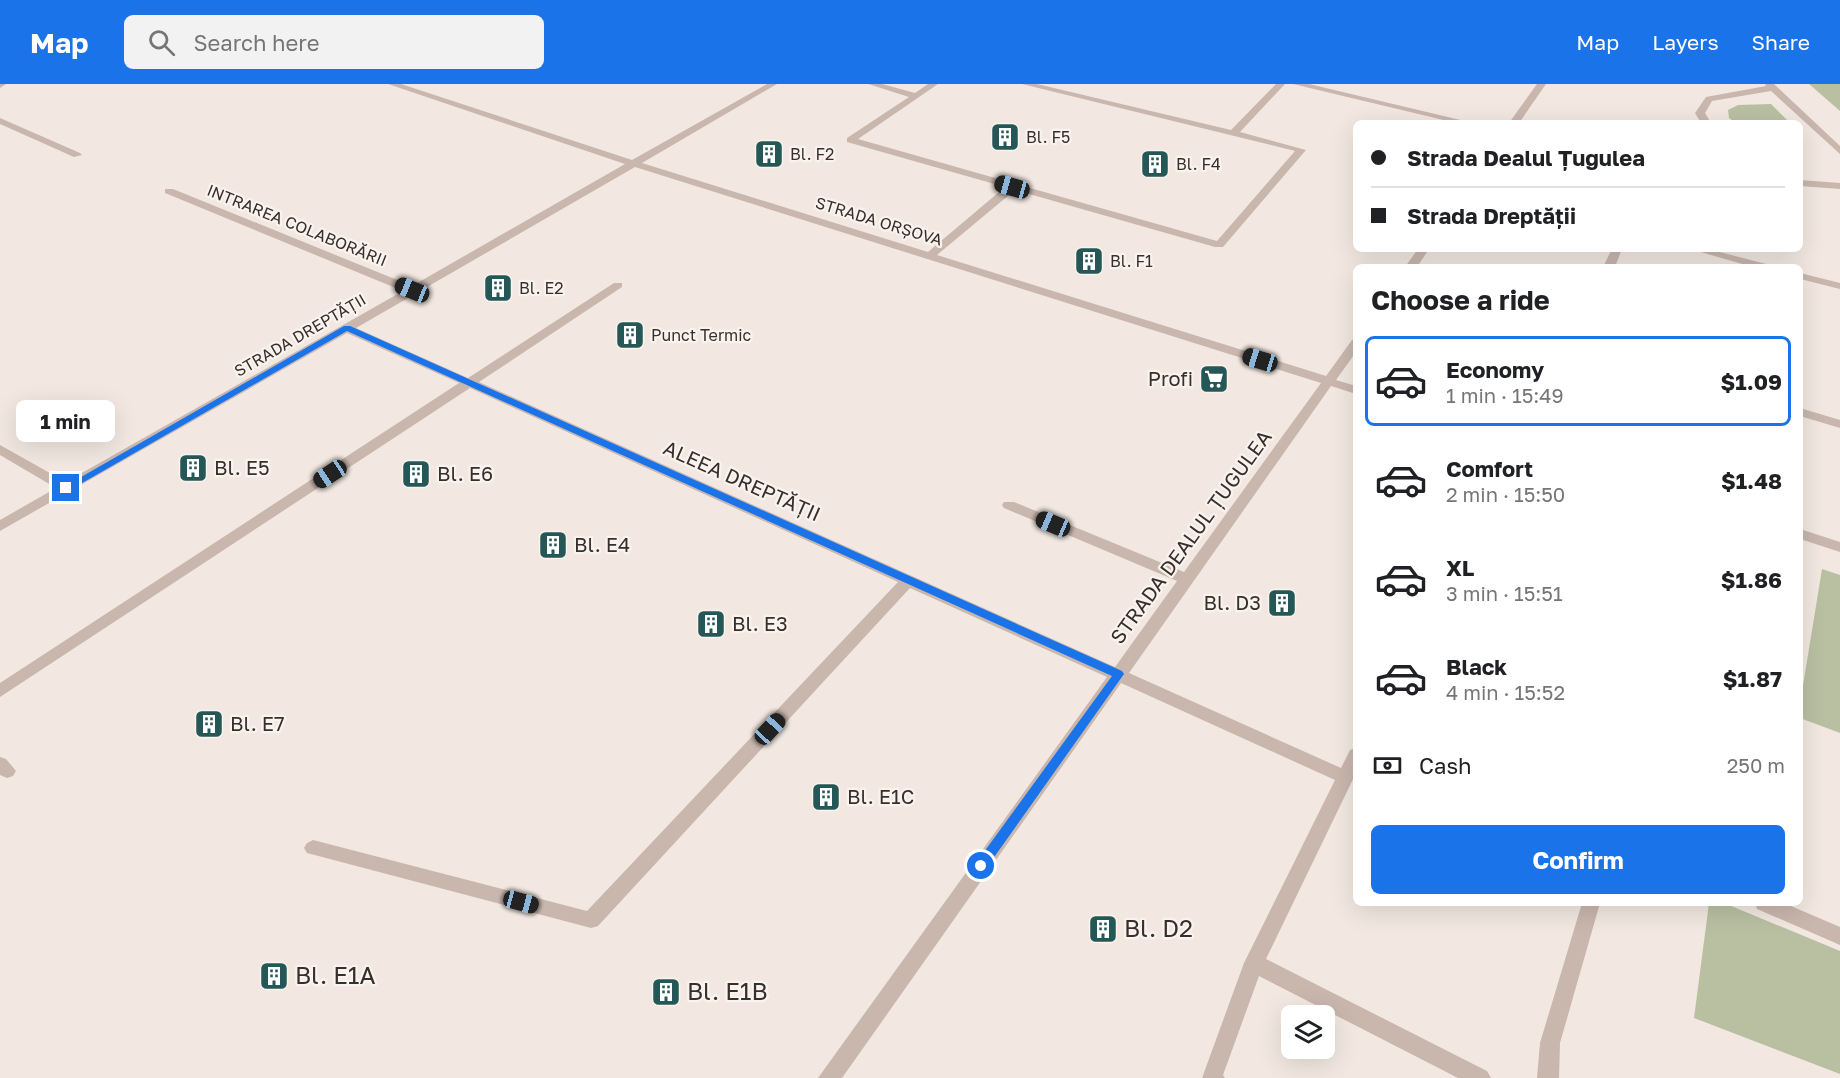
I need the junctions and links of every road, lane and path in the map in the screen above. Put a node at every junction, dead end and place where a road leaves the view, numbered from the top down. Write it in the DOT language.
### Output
graph roads {
  1 [pos="392,84"];
  2 [pos="746,84"];
  3 [pos="773,84"];
  4 [pos="873,84"];
  5 [pos="934,84"];
  6 [pos="1026,84"];
  7 [pos="1281,84"];
  8 [pos="1298,84"];
  9 [pos="1542,84"];
  10 [pos="1771,86"];
  11 [pos="763,90"];
  12 [pos="916,96"];
  13 [pos="1455,120"];
  14 [pos="1516,120"];
  15 [pos="1704,120"];
  16 [pos="0,121"];
  17 [pos="1233,134"];
  18 [pos="1840,151"];
  19 [pos="77,155"];
  20 [pos="634,164"];
  21 [pos="1803,183"];
  22 [pos="1840,186"];
  23 [pos="1012,187"];
  24 [pos="169,191"];
  25 [pos="1707,252"];
  26 [pos="931,255"];
  27 [pos="1754,264"];
  28 [pos="1803,277"];
  29 [pos="618,285"];
  30 [pos="1840,286"];
  31 [pos="412,290"];
  32 [pos="347,328"];
  33 [pos="1353,347"];
  34 [pos="1328,381"];
  35 [pos="470,382"];
  36 [pos="1353,389"];
  37 [pos="1803,413"];
  38 [pos="1840,424"];
  39 [pos="0,449"];
  40 [pos="66,488"];
  41 [pos="1009,506"];
  42 [pos="0,526"];
  43 [pos="1803,535"];
  44 [pos="1840,547"];
  45 [pos="1186,579"];
  46 [pos="909,580"];
  47 [pos="1119,674"];
  48 [pos="0,691"];
  49 [pos="1353,761"];
  50 [pos="1345,777"];
  51 [pos="313,848"];
  52 [pos="1590,906"];
  53 [pos="1771,906"];
  54 [pos="1840,936"];
  55 [pos="1254,963"];
  56 [pos="829,1078"];
  57 [pos="1215,1078"];
  58 [pos="1480,1078"];
  59 [pos="1548,1078"];
  1 -- 20 [label="street, STRADA ORȘOVA"];
  2 -- 11 [label="street"];
  3 -- 11 [label="street, STRADA DREPTĂȚII"];
  4 -- 12 [label="street"];
  5 -- 12 [label="street"];
  6 -- 17 [label="street"];
  7 -- 17 [label="street"];
  8 -- 13 [label="street"];
  9 -- 14 [label="street"];
  10 -- 15 [label="street"];
  10 -- 18 [label="street"];
  11 -- 20 [label="street, STRADA DREPTĂȚII"];
  12 -- 23 [label="street"];
  16 -- 19 [label="street"];
  17 -- 23 [label="street"];
  20 -- 26 [label="street, STRADA ORȘOVA"];
  20 -- 31 [label="street, STRADA DREPTĂȚII"];
  21 -- 22 [label="street"];
  23 -- 26 [label="street"];
  24 -- 31 [label="street, INTRAREA COLABORĂRII"];
  25 -- 27 [label="street"];
  26 -- 34 [label="street, STRADA ORȘOVA"];
  28 -- 30 [label="street"];
  29 -- 35 [label="street"];
  31 -- 32 [label="street, STRADA DREPTĂȚII"];
  32 -- 35 [label="street, ALEEA DREPTĂȚII"];
  32 -- 40 [label="street, STRADA DREPTĂȚII"];
  33 -- 34 [label="street, STRADA DEALUL ȚUGULEA"];
  34 -- 36 [label="street, STRADA ORȘOVA"];
  34 -- 45 [label="street, STRADA DEALUL ȚUGULEA"];
  35 -- 46 [label="street, ALEEA DREPTĂȚII"];
  35 -- 48 [label="street"];
  37 -- 38 [label="street"];
  39 -- 40 [label="street"];
  40 -- 42 [label="street, STRADA DREPTĂȚII"];
  41 -- 45 [label="street"];
  43 -- 44 [label="street"];
  45 -- 47 [label="street, STRADA DEALUL ȚUGULEA"];
  46 -- 47 [label="street, ALEEA DREPTĂȚII"];
  46 -- 51 [label="street"];
  47 -- 50 [label="street, ALEEA DREPTĂȚII"];
  47 -- 56 [label="street, STRADA DEALUL ȚUGULEA"];
  49 -- 50 [label="street"];
  50 -- 55 [label="street"];
  52 -- 59 [label="street"];
  53 -- 54 [label="street"];
  55 -- 57 [label="street"];
  55 -- 58 [label="street"];
}
